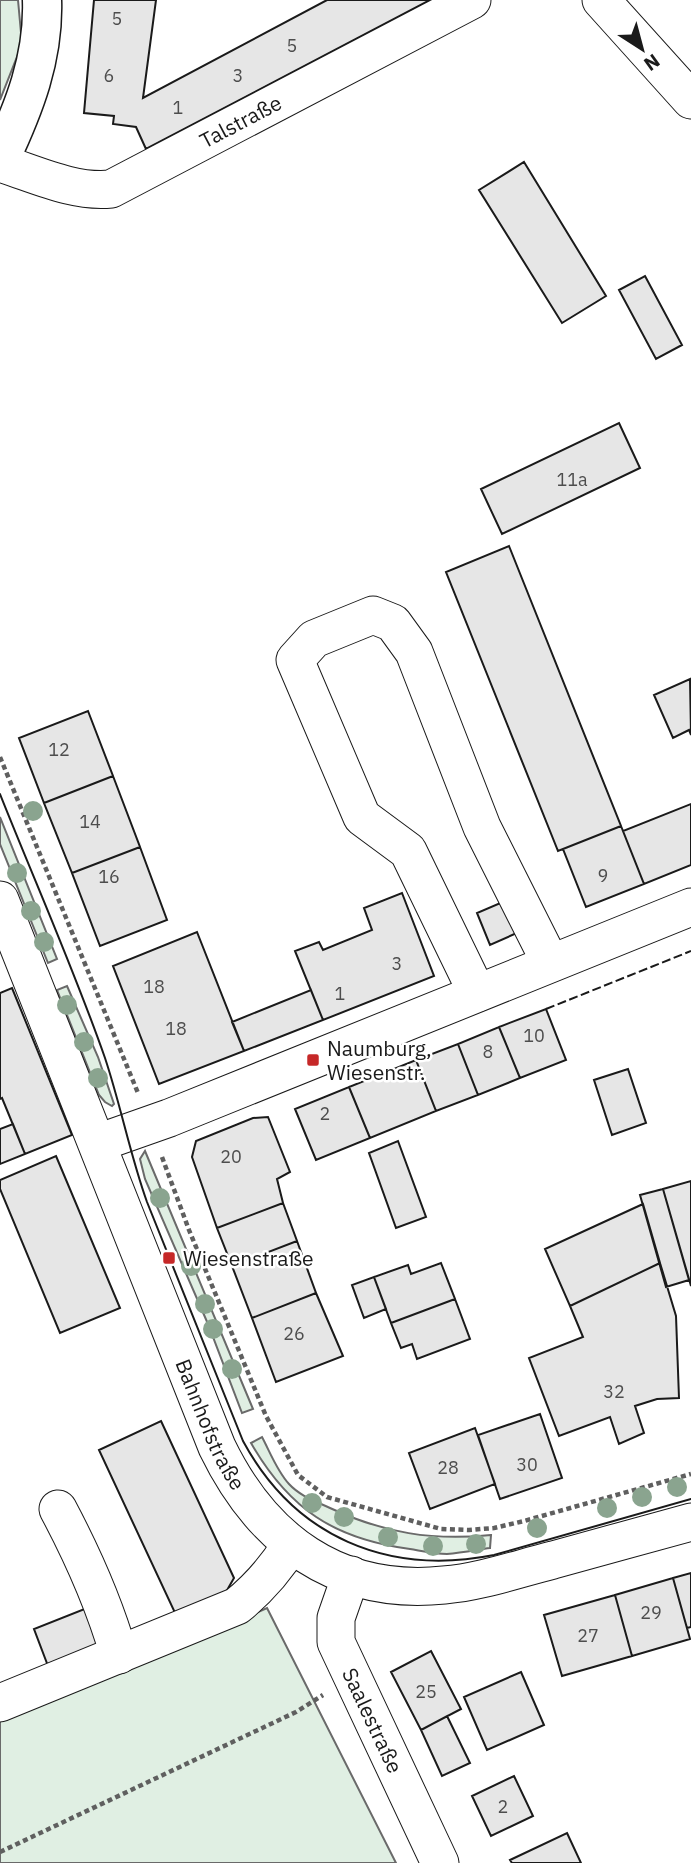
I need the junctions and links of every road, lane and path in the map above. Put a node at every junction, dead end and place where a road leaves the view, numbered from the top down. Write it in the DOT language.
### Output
graph roads {
  1 [pos="42,0"];
  2 [pos="472,0"];
  3 [pos="601,0"];
  4 [pos="691,100"];
  5 [pos="0,161"];
  6 [pos="0,757"];
  7 [pos="0,900"];
  8 [pos="691,907"];
  9 [pos="550,962"];
  10 [pos="477,993"];
  11 [pos="150,1125"];
  12 [pos="98,1143"];
  13 [pos="691,1474"];
  14 [pos="58,1509"];
  15 [pos="691,1522"];
  16 [pos="291,1544"];
  17 [pos="351,1575"];
  18 [pos="119,1655"];
  19 [pos="351,1677"];
  20 [pos="0,1703"];
  21 [pos="0,1852"];
  22 [pos="440,1863"];
  1 -- 5 [label="main road"];
  2 -- 5 [label="street, Talstraße"];
  3 -- 4 [label="street"];
  6 -- 11 [label="path"];
  7 -- 12 [label="street, Bahnhofstraße"];
  8 -- 9 [label="street"];
  9 -- 10 [label="street"];
  9 -- 10 [label="street"];
  10 -- 11 [label="street"];
  11 -- 12 [label="street"];
  11 -- 13 [label="path"];
  12 -- 16 [label="street, Bahnhofstraße"];
  14 -- 18 [label="street"];
  15 -- 17 [label="street, Bahnhofstraße"];
  16 -- 17 [label="street, Bahnhofstraße"];
  16 -- 18 [label="street"];
  17 -- 19 [label="street, Saalestraße"];
  18 -- 20 [label="street"];
  19 -- 21 [label="path"];
  19 -- 22 [label="street, Saalestraße"];
}
